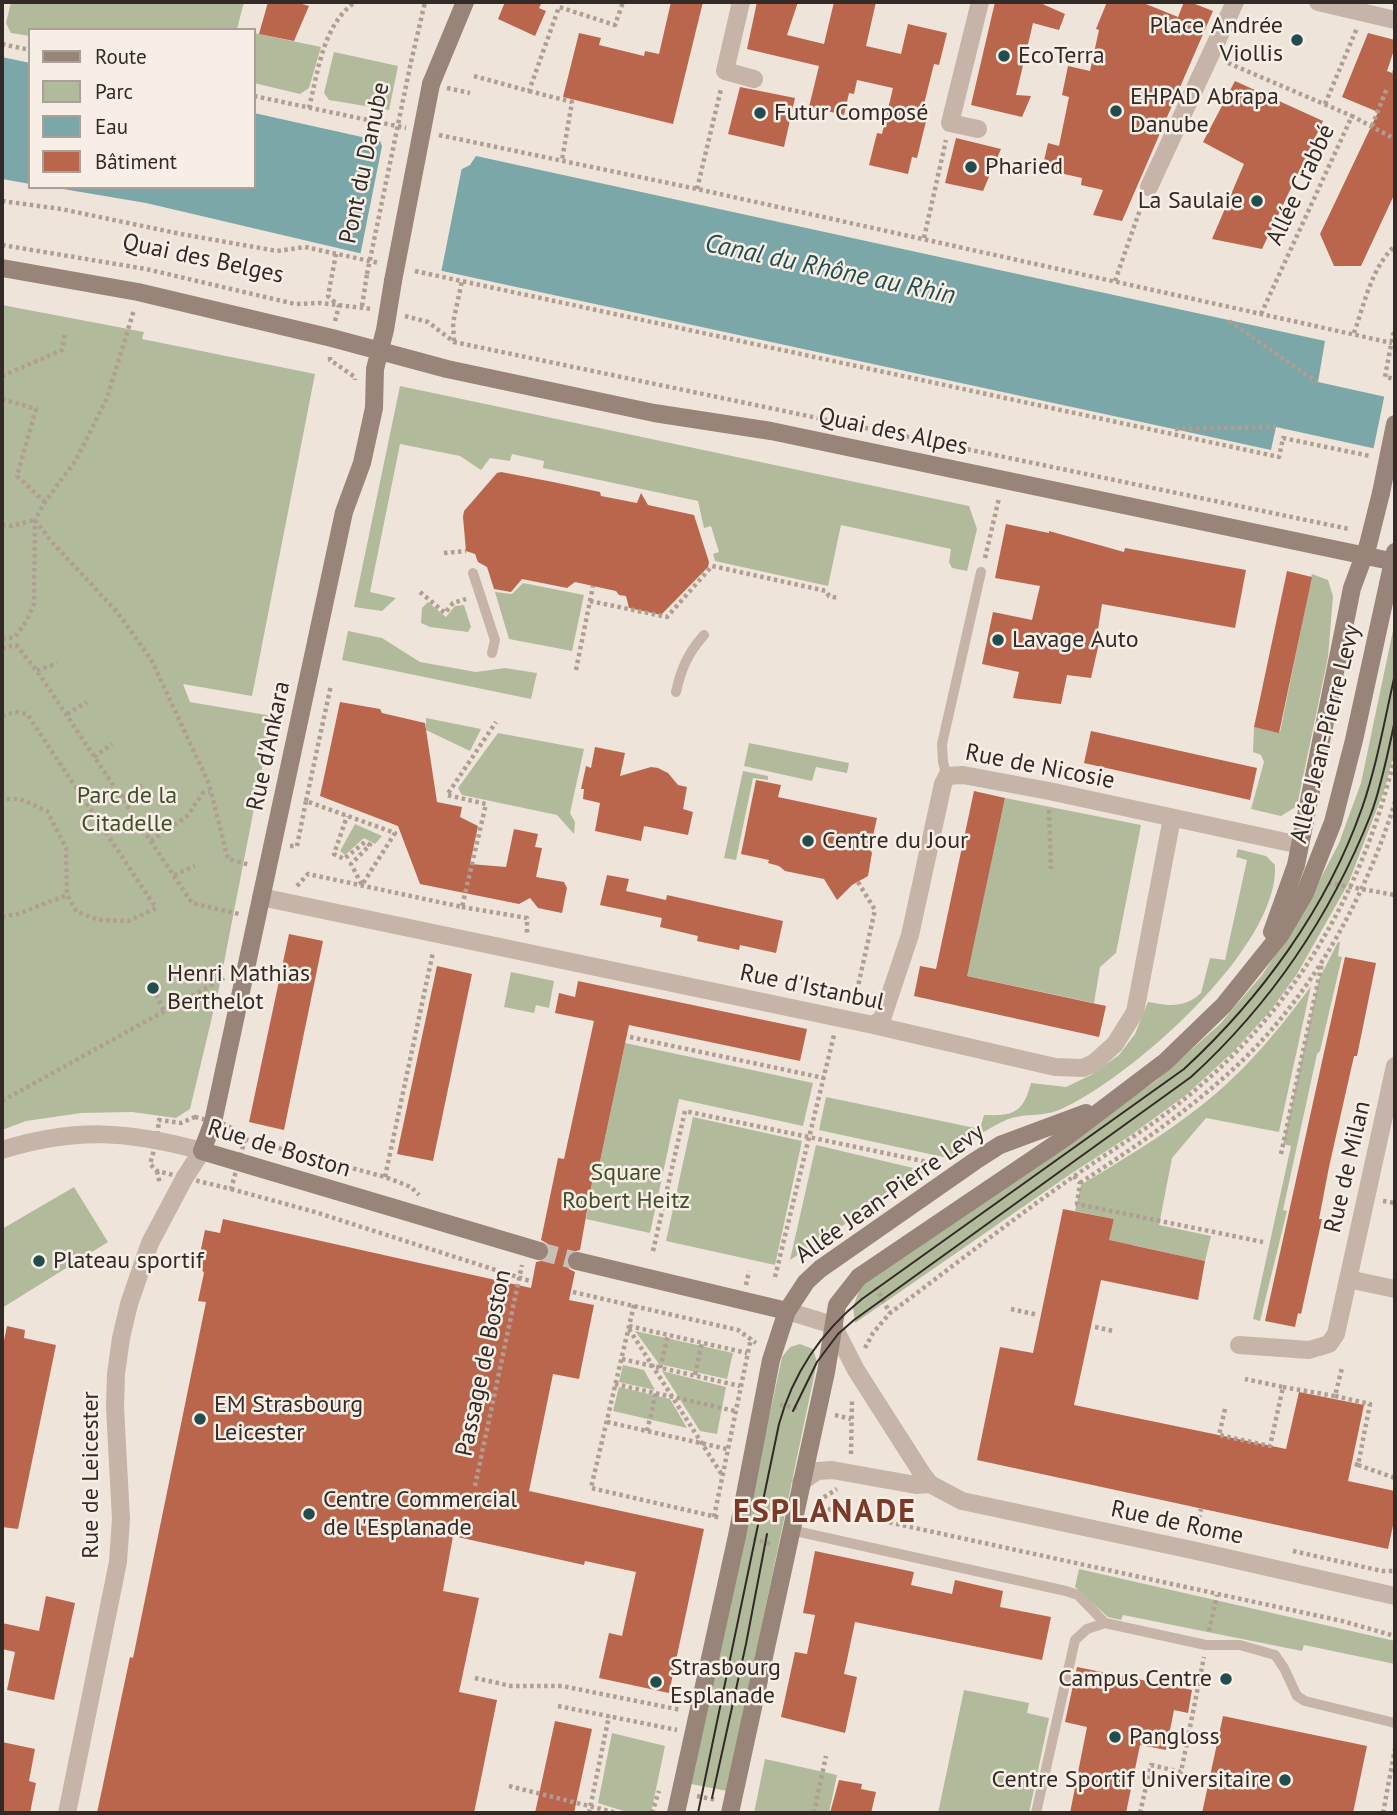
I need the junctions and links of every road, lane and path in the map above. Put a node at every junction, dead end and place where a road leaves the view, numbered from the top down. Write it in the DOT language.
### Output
graph roads {
  1 [pos="355,2"];
  2 [pos="425,2"];
  3 [pos="465,2"];
  4 [pos="623,2"];
  5 [pos="741,2"];
  6 [pos="980,2"];
  7 [pos="1235,2"];
  8 [pos="1318,2"];
  9 [pos="1363,12"];
  10 [pos="1395,20"];
  11 [pos="2,44"];
  12 [pos="28,50"];
  13 [pos="1210,56"];
  14 [pos="725,71"];
  15 [pos="474,76"];
  16 [pos="754,79"];
  17 [pos="1387,89"];
  18 [pos="529,92"];
  19 [pos="256,96"];
  20 [pos="1325,104"];
  21 [pos="309,108"];
  22 [pos="1353,116"];
  23 [pos="374,121"];
  24 [pos="950,123"];
  25 [pos="1372,127"];
  26 [pos="978,129"];
  27 [pos="1395,139"];
  28 [pos="480,145"];
  29 [pos="562,160"];
  30 [pos="1149,187"];
  31 [pos="697,189"];
  32 [pos="2,201"];
  33 [pos="1134,223"];
  34 [pos="924,238"];
  35 [pos="2,245"];
  36 [pos="1395,246"];
  37 [pos="336,254"];
  38 [pos="2,268"];
  39 [pos="412,270"];
  40 [pos="390,273"];
  41 [pos="462,281"];
  42 [pos="1115,281"];
  43 [pos="138,292"];
  44 [pos="338,306"];
  45 [pos="362,306"];
  46 [pos="388,312"];
  47 [pos="1261,313"];
  48 [pos="1229,321"];
  49 [pos="65,333"];
  50 [pos="1353,333"];
  51 [pos="1395,334"];
  52 [pos="454,342"];
  53 [pos="1392,343"];
  54 [pos="380,352"];
  55 [pos="2,376"];
  56 [pos="1395,379"];
  57 [pos="1317,382"];
  58 [pos="2,399"];
  59 [pos="1395,424"];
  60 [pos="1275,427"];
  61 [pos="1175,429"];
  62 [pos="1383,459"];
  63 [pos="1003,480"];
  64 [pos="44,502"];
  65 [pos="35,520"];
  66 [pos="2,525"];
  67 [pos="1346,529"];
  68 [pos="466,551"];
  69 [pos="443,553"];
  70 [pos="1363,555"];
  71 [pos="1395,559"];
  72 [pos="981,572"];
  73 [pos="473,573"];
  74 [pos="593,586"];
  75 [pos="420,592"];
  76 [pos="480,594"];
  77 [pos="838,598"];
  78 [pos="590,601"];
  79 [pos="704,635"];
  80 [pos="2,639"];
  81 [pos="2,648"];
  82 [pos="492,653"];
  83 [pos="57,663"];
  84 [pos="576,670"];
  85 [pos="37,671"];
  86 [pos="331,685"];
  87 [pos="676,692"];
  88 [pos="87,702"];
  89 [pos="67,714"];
  90 [pos="2,716"];
  91 [pos="495,722"];
  92 [pos="112,744"];
  93 [pos="1395,756"];
  94 [pos="94,757"];
  95 [pos="947,776"];
  96 [pos="142,785"];
  97 [pos="1049,791"];
  98 [pos="211,792"];
  99 [pos="122,797"];
  100 [pos="2,799"];
  101 [pos="306,802"];
  102 [pos="1395,802"];
  103 [pos="347,816"];
  104 [pos="1172,818"];
  105 [pos="150,841"];
  106 [pos="1300,845"];
  107 [pos="195,866"];
  108 [pos="1051,869"];
  109 [pos="275,871"];
  110 [pos="174,875"];
  111 [pos="1311,879"];
  112 [pos="858,882"];
  113 [pos="362,885"];
  114 [pos="297,887"];
  115 [pos="1351,888"];
  116 [pos="1360,890"];
  117 [pos="67,895"];
  118 [pos="1395,895"];
  119 [pos="261,897"];
  120 [pos="283,902"];
  121 [pos="462,907"];
  122 [pos="2,917"];
  123 [pos="257,918"];
  124 [pos="438,934"];
  125 [pos="528,953"];
  126 [pos="1324,958"];
  127 [pos="230,974"];
  128 [pos="1245,981"];
  129 [pos="153,988"];
  130 [pos="888,1002"];
  131 [pos="164,1011"];
  132 [pos="873,1025"];
  133 [pos="835,1031"];
  134 [pos="630,1037"];
  135 [pos="1395,1066"];
  136 [pos="824,1078"];
  137 [pos="2,1101"];
  138 [pos="1111,1101"];
  139 [pos="811,1137"];
  140 [pos="245,1139"];
  141 [pos="2,1150"];
  142 [pos="202,1151"];
  143 [pos="1281,1154"];
  144 [pos="945,1166"];
  145 [pos="1074,1176"];
  146 [pos="384,1177"];
  147 [pos="1080,1183"];
  148 [pos="231,1189"];
  149 [pos="428,1203"];
  150 [pos="1263,1242"];
  151 [pos="533,1249"];
  152 [pos="653,1251"];
  153 [pos="577,1261"];
  154 [pos="775,1277"];
  155 [pos="519,1278"];
  156 [pos="1348,1279"];
  157 [pos="530,1281"];
  158 [pos="1395,1289"];
  159 [pos="573,1292"];
  160 [pos="634,1305"];
  161 [pos="1011,1309"];
  162 [pos="787,1311"];
  163 [pos="1038,1315"];
  164 [pos="832,1325"];
  165 [pos="629,1327"];
  166 [pos="1095,1327"];
  167 [pos="1113,1331"];
  168 [pos="668,1335"];
  169 [pos="751,1338"];
  170 [pos="702,1342"];
  171 [pos="1239,1345"];
  172 [pos="747,1353"];
  173 [pos="758,1354"];
  174 [pos="621,1359"];
  175 [pos="657,1367"];
  176 [pos="1342,1368"];
  177 [pos="856,1370"];
  178 [pos="695,1375"];
  179 [pos="1245,1379"];
  180 [pos="615,1384"];
  181 [pos="740,1386"];
  182 [pos="1283,1387"];
  183 [pos="656,1393"];
  184 [pos="1335,1396"];
  185 [pos="674,1397"];
  186 [pos="1225,1409"];
  187 [pos="735,1411"];
  188 [pos="607,1422"];
  189 [pos="647,1431"];
  190 [pos="702,1443"];
  191 [pos="727,1449"];
  192 [pos="850,1472"];
  193 [pos="722,1475"];
  194 [pos="1395,1478"];
  195 [pos="802,1482"];
  196 [pos="930,1484"];
  197 [pos="475,1486"];
  198 [pos="713,1517"];
  199 [pos="726,1520"];
  200 [pos="737,1536"];
  201 [pos="790,1539"];
  202 [pos="1217,1595"];
  203 [pos="1395,1596"];
  204 [pos="1105,1623"];
  205 [pos="1395,1636"];
  206 [pos="1206,1645"];
  207 [pos="475,1678"];
  208 [pos="558,1706"];
  209 [pos="689,1712"];
  210 [pos="609,1716"];
  211 [pos="1395,1723"];
  212 [pos="693,1733"];
  213 [pos="1395,1749"];
  214 [pos="826,1756"];
  215 [pos="509,1786"];
  216 [pos="591,1805"];
  217 [pos="67,1813"];
  218 [pos="589,1813"];
  219 [pos="617,1813"];
  220 [pos="676,1813"];
  221 [pos="730,1813"];
  222 [pos="814,1813"];
  223 [pos="1036,1813"];
  224 [pos="1140,1813"];
  225 [pos="1383,1813"];
  1 -- 21 [label="path"];
  2 -- 45 [label="path, Pont du Danube, bridge"];
  3 -- 40 [label="street, Pont du Danube, bridge"];
  4 -- 18 [label="path"];
  5 -- 14 [label="street"];
  6 -- 24 [label="street"];
  7 -- 13 [label="street"];
  8 -- 9 [label="street"];
  9 -- 10 [label="street"];
  9 -- 20 [label="path"];
  11 -- 12 [label="path"];
  13 -- 20 [label="path"];
  13 -- 30 [label="street"];
  14 -- 16 [label="street"];
  14 -- 31 [label="path"];
  15 -- 18 [label="path"];
  17 -- 25 [label="path"];
  18 -- 29 [label="path"];
  19 -- 21 [label="path"];
  20 -- 22 [label="path"];
  21 -- 23 [label="path"];
  22 -- 25 [label="path, Allée Crabbé"];
  22 -- 47 [label="path, Allée Crabbé"];
  24 -- 26 [label="street"];
  24 -- 34 [label="path"];
  25 -- 27 [label="path, Allée Crabbé"];
  28 -- 29 [label="path"];
  29 -- 31 [label="path"];
  31 -- 34 [label="path"];
  32 -- 37 [label="path"];
  33 -- 42 [label="path"];
  34 -- 42 [label="path"];
  35 -- 44 [label="path, Quai des Belges"];
  36 -- 50 [label="path"];
  37 -- 40 [label="path"];
  37 -- 44 [label="path"];
  38 -- 43 [label="street, Quai des Belges"];
  39 -- 41 [label="path"];
  40 -- 46 [label="street, Pont du Danube"];
  41 -- 52 [label="path"];
  41 -- 62 [label="path"];
  42 -- 47 [label="path"];
  43 -- 54 [label="street, Quai des Belges"];
  43 -- 64 [label="path"];
  44 -- 45 [label="path, Quai des Belges"];
  45 -- 46 [label="path, Quai des Alpes"];
  46 -- 52 [label="path, Quai des Alpes"];
  46 -- 54 [label="street, Rue d'Ankara"];
  47 -- 50 [label="path"];
  48 -- 57 [label="path"];
  49 -- 55 [label="path"];
  50 -- 53 [label="path"];
  51 -- 53 [label="path"];
  52 -- 67 [label="path, Quai des Alpes"];
  53 -- 56 [label="path"];
  54 -- 63 [label="street, Quai des Alpes"];
  54 -- 109 [label="street, Rue d'Ankara"];
  58 -- 64 [label="path"];
  59 -- 70 [label="street, Allée Jean-Pierre Levy, bridge"];
  60 -- 61 [label="path"];
  63 -- 70 [label="street, Quai des Alpes"];
  63 -- 72 [label="path"];
  64 -- 65 [label="path"];
  65 -- 66 [label="path"];
  65 -- 80 [label="path"];
  65 -- 98 [label="path"];
  68 -- 69 [label="path"];
  70 -- 71 [label="street, Quai des Alpes"];
  70 -- 106 [label="street, Allée Jean-Pierre Levy"];
  71 -- 111 [label="street, Allée Jean-Pierre Levy"];
  72 -- 95 [label="lane"];
  73 -- 76 [label="lane"];
  74 -- 78 [label="path"];
  75 -- 76 [label="path"];
  76 -- 82 [label="lane"];
  77 -- 78 [label="path"];
  78 -- 84 [label="path"];
  79 -- 87 [label="lane"];
  81 -- 85 [label="path"];
  83 -- 85 [label="path"];
  85 -- 89 [label="path"];
  86 -- 101 [label="path"];
  88 -- 89 [label="path"];
  89 -- 94 [label="path"];
  90 -- 117 [label="path"];
  91 -- 121 [label="path"];
  92 -- 94 [label="path"];
  93 -- 115 [label="path"];
  94 -- 99 [label="path"];
  95 -- 97 [label="street, Rue de Nicosie"];
  95 -- 130 [label="street, Rue de Nicosie"];
  96 -- 99 [label="path"];
  97 -- 104 [label="street, Rue de Nicosie"];
  97 -- 108 [label="path"];
  98 -- 105 [label="path"];
  98 -- 109 [label="path"];
  99 -- 105 [label="path"];
  100 -- 117 [label="path"];
  101 -- 103 [label="path"];
  101 -- 109 [label="path"];
  102 -- 116 [label="path"];
  103 -- 113 [label="path"];
  103 -- 113 [label="path"];
  104 -- 106 [label="street, Rue de Nicosie"];
  104 -- 132 [label="street, Rue d'Istanbul"];
  105 -- 110 [label="path"];
  106 -- 128 [label="street, Allée Jean-Pierre Levy"];
  107 -- 110 [label="path"];
  109 -- 114 [label="path"];
  109 -- 119 [label="street, Rue d'Ankara"];
  110 -- 123 [label="path"];
  111 -- 115 [label="path"];
  111 -- 128 [label="street, Allée Jean-Pierre Levy"];
  112 -- 130 [label="path"];
  113 -- 114 [label="path"];
  113 -- 121 [label="path"];
  114 -- 120 [label="path"];
  115 -- 116 [label="path"];
  115 -- 145 [label="path"];
  116 -- 118 [label="path"];
  116 -- 126 [label="path"];
  117 -- 122 [label="path"];
  119 -- 120 [label="street, Rue d'Istanbul"];
  119 -- 123 [label="street, Rue d'Ankara"];
  120 -- 124 [label="street, Rue d'Istanbul"];
  121 -- 125 [label="path"];
  123 -- 142 [label="street, Rue d'Ankara"];
  124 -- 125 [label="street, Rue d'Istanbul"];
  124 -- 146 [label="path"];
  125 -- 132 [label="street, Rue d'Istanbul"];
  126 -- 143 [label="path"];
  126 -- 147 [label="path"];
  127 -- 131 [label="path"];
  128 -- 138 [label="street, Allée Jean-Pierre Levy"];
  129 -- 131 [label="path"];
  130 -- 132 [label="street, Rue de Nicosie"];
  131 -- 137 [label="path"];
  133 -- 136 [label="path"];
  134 -- 136 [label="path"];
  135 -- 156 [label="street, Rue de Milan"];
  136 -- 139 [label="path"];
  138 -- 162 [label="street, Allée Jean-Pierre Levy"];
  138 -- 164 [label="street, Allée Jean-Pierre Levy"];
  139 -- 144 [label="path"];
  139 -- 152 [label="path"];
  139 -- 154 [label="path"];
  140 -- 146 [label="path"];
  141 -- 142 [label="street, Rue de Boston"];
  142 -- 151 [label="street, Rue de Boston"];
  142 -- 217 [label="street, Rue de Leicester"];
  145 -- 147 [label="path"];
  145 -- 177 [label="path"];
  146 -- 149 [label="path"];
  147 -- 150 [label="path"];
  148 -- 155 [label="path"];
  151 -- 155 [label="path, Passage de Boston"];
  153 -- 162 [label="street"];
  155 -- 157 [label="path"];
  155 -- 197 [label="path, Passage de Boston"];
  156 -- 158 [label="street"];
  156 -- 171 [label="street, Rue de Milan"];
  159 -- 160 [label="path"];
  160 -- 165 [label="path"];
  160 -- 169 [label="path"];
  161 -- 163 [label="path"];
  162 -- 164 [label="street"];
  162 -- 200 [label="street, Allée Jean-Pierre Levy"];
  164 -- 177 [label="street"];
  164 -- 195 [label="street, Allée Jean-Pierre Levy"];
  165 -- 168 [label="path"];
  165 -- 174 [label="path"];
  165 -- 175 [label="path"];
  166 -- 167 [label="path"];
  168 -- 170 [label="path"];
  168 -- 175 [label="path"];
  169 -- 172 [label="path"];
  169 -- 173 [label="path"];
  170 -- 172 [label="path"];
  170 -- 178 [label="path"];
  172 -- 181 [label="path"];
  174 -- 175 [label="path"];
  174 -- 180 [label="path"];
  175 -- 178 [label="path"];
  175 -- 185 [label="path"];
  176 -- 184 [label="path"];
  177 -- 192 [label="path"];
  177 -- 196 [label="street"];
  178 -- 181 [label="path"];
  179 -- 182 [label="path"];
  180 -- 183 [label="path"];
  180 -- 188 [label="path"];
  181 -- 187 [label="path"];
  182 -- 184 [label="path"];
  182 -- 186 [label="path"];
  183 -- 185 [label="path"];
  183 -- 189 [label="path"];
  184 -- 194 [label="path"];
  185 -- 187 [label="path"];
  185 -- 190 [label="path"];
  187 -- 191 [label="path"];
  188 -- 189 [label="path"];
  188 -- 198 [label="path"];
  189 -- 190 [label="path"];
  190 -- 191 [label="path"];
  190 -- 193 [label="path"];
  191 -- 193 [label="path"];
  192 -- 195 [label="street"];
  192 -- 196 [label="street"];
  192 -- 202 [label="path"];
  193 -- 198 [label="path"];
  195 -- 201 [label="street, Allée Jean-Pierre Levy"];
  196 -- 203 [label="street, Rue de Rome"];
  198 -- 199 [label="path"];
  200 -- 201 [label="path"];
  200 -- 212 [label="street, Allée Jean-Pierre Levy"];
  201 -- 204 [label="lane"];
  201 -- 221 [label="street, Allée Jean-Pierre Levy"];
  202 -- 205 [label="path"];
  202 -- 206 [label="path"];
  204 -- 206 [label="lane"];
  204 -- 223 [label="lane"];
  206 -- 211 [label="lane"];
  206 -- 224 [label="path"];
  207 -- 209 [label="path"];
  208 -- 210 [label="path"];
  210 -- 212 [label="path"];
  210 -- 216 [label="path"];
  212 -- 220 [label="street, Allée Jean-Pierre Levy"];
  213 -- 225 [label="path"];
  214 -- 222 [label="path"];
  215 -- 216 [label="path"];
  216 -- 218 [label="path"];
  216 -- 219 [label="path"];
}
